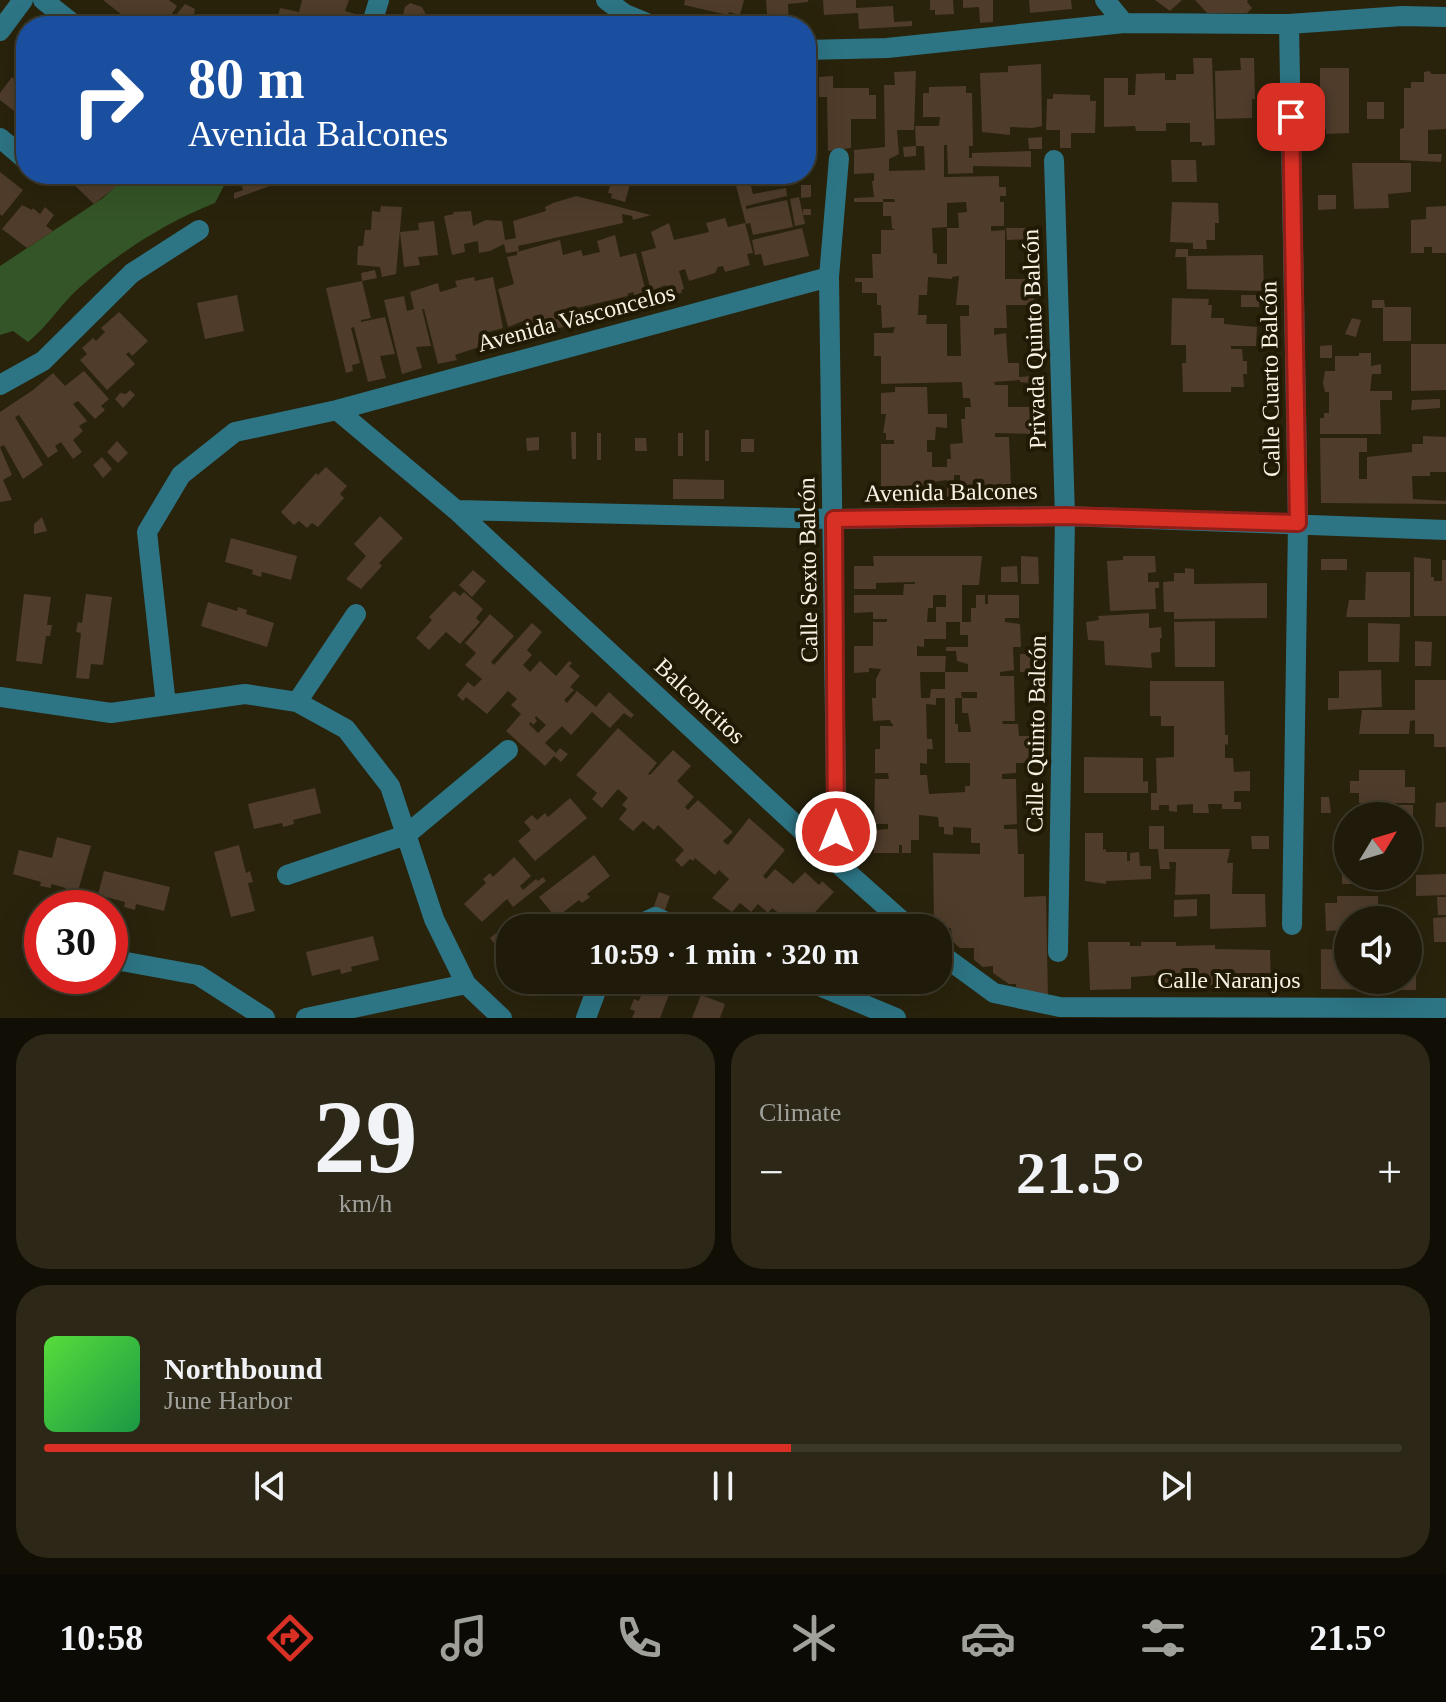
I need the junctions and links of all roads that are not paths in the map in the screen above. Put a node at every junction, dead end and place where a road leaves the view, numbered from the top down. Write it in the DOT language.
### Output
graph roads {
  1 [pos="23,0"];
  2 [pos="43,0"];
  3 [pos="606,0"];
  4 [pos="1105,0"];
  5 [pos="1388,0"];
  6 [pos="1441,12"];
  7 [pos="63,16"];
  8 [pos="630,16"];
  9 [pos="1402,16"];
  10 [pos="1124,23"];
  11 [pos="1289,24"];
  12 [pos="0,31"];
  13 [pos="816,50"];
  14 [pos="0,138"];
  15 [pos="16,152"];
  16 [pos="839,158"];
  17 [pos="1054,160"];
  18 [pos="199,230"];
  19 [pos="829,277"];
  20 [pos="0,385"];
  21 [pos="337,410"];
  22 [pos="456,510"];
  23 [pos="1065,516"];
  24 [pos="834,519"];
  25 [pos="1298,523"];
  26 [pos="1446,530"];
  27 [pos="356,614"];
  28 [pos="0,697"];
  29 [pos="297,702"];
  30 [pos="166,705"];
  31 [pos="508,750"];
  32 [pos="406,835"];
  33 [pos="837,863"];
  34 [pos="287,875"];
  35 [pos="894,914"];
  36 [pos="1292,925"];
  37 [pos="1058,952"];
  38 [pos="128,962"];
  39 [pos="952,962"];
  40 [pos="466,984"];
  41 [pos="595,994"];
  42 [pos="839,994"];
  43 [pos="1446,1008"];
  44 [pos="265,1018"];
  45 [pos="306,1018"];
  46 [pos="502,1018"];
  47 [pos="586,1018"];
  48 [pos="896,1018"];
  1 -- 12 [label="street"];
  2 -- 7 [label="street"];
  3 -- 8 [label="street"];
  4 -- 10 [label="street"];
  5 -- 9 [label="street"];
  6 -- 9 [label="street"];
  9 -- 11 [label="street"];
  10 -- 11 [label="street"];
  10 -- 13 [label="street"];
  11 -- 25 [label="street, Calle Cuarto Balcón"];
  14 -- 15 [label="street"];
  16 -- 19 [label="street, Calle Sexto Balcón"];
  17 -- 23 [label="street, Privada Quinto Balcón"];
  18 -- 20 [label="street"];
  19 -- 21 [label="street, Avenida Vasconcelos"];
  19 -- 24 [label="street, Calle Sexto Balcón"];
  21 -- 22 [label="street, Balconcitos"];
  21 -- 30 [label="street"];
  22 -- 24 [label="street, Avenida Balcones"];
  22 -- 33 [label="street, Balconcitos"];
  23 -- 24 [label="street, Avenida Balcones"];
  23 -- 25 [label="street, Avenida Balcones"];
  23 -- 37 [label="street, Calle Quinto Balcón"];
  24 -- 33 [label="street, Calle Sexto Balcón"];
  25 -- 26 [label="street, Avenida Balcones"];
  25 -- 36 [label="street, Calle Cuarto Balcón"];
  27 -- 29 [label="street"];
  28 -- 30 [label="street"];
  29 -- 30 [label="street"];
  29 -- 32 [label="street"];
  31 -- 32 [label="street"];
  32 -- 34 [label="street"];
  32 -- 40 [label="street"];
  33 -- 35 [label="street, Balconcitos"];
  38 -- 44 [label="street"];
  39 -- 43 [label="street, Calle Naranjos"];
  40 -- 45 [label="street"];
  40 -- 46 [label="street"];
  41 -- 47 [label="street"];
  42 -- 48 [label="street"];
}
